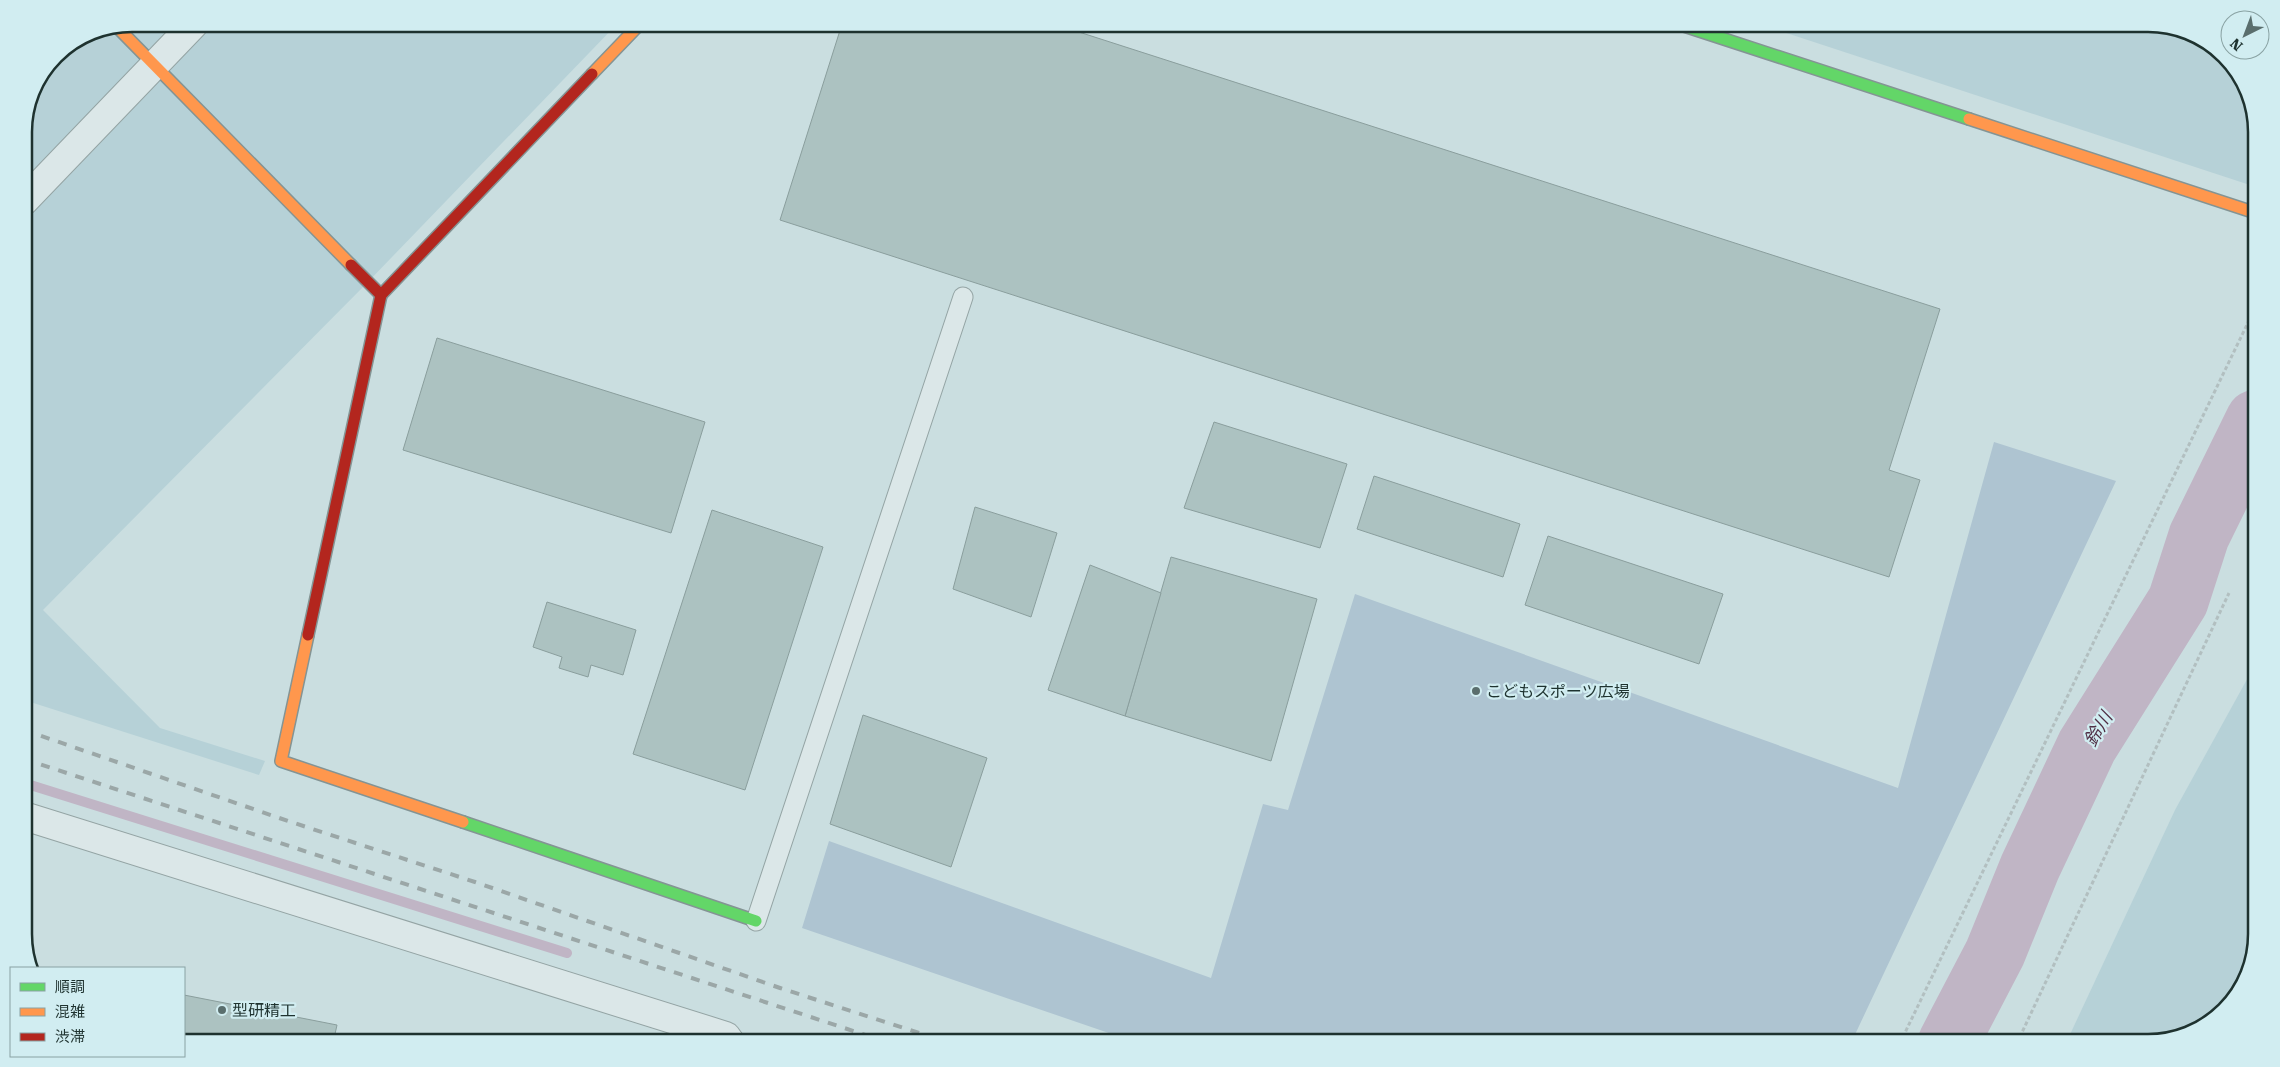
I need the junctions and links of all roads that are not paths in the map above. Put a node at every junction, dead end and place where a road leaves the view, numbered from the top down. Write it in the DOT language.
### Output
graph roads {
  1 [pos="186,32"];
  2 [pos="632,32"];
  3 [pos="1702,32"];
  4 [pos="123,33"];
  5 [pos="155,64"];
  6 [pos="33,191"];
  7 [pos="2247,210"];
  8 [pos="381,295"];
  9 [pos="963,297"];
  10 [pos="33,819"];
  11 [pos="756,921"];
  12 [pos="720,1034"];
  1 -- 5 [label="street"];
  2 -- 8 [label="street"];
  3 -- 7 [label="street"];
  4 -- 5 [label="street"];
  5 -- 6 [label="street"];
  5 -- 8 [label="street"];
  8 -- 11 [label="street"];
  9 -- 11 [label="lane"];
  10 -- 12 [label="street"];
}
